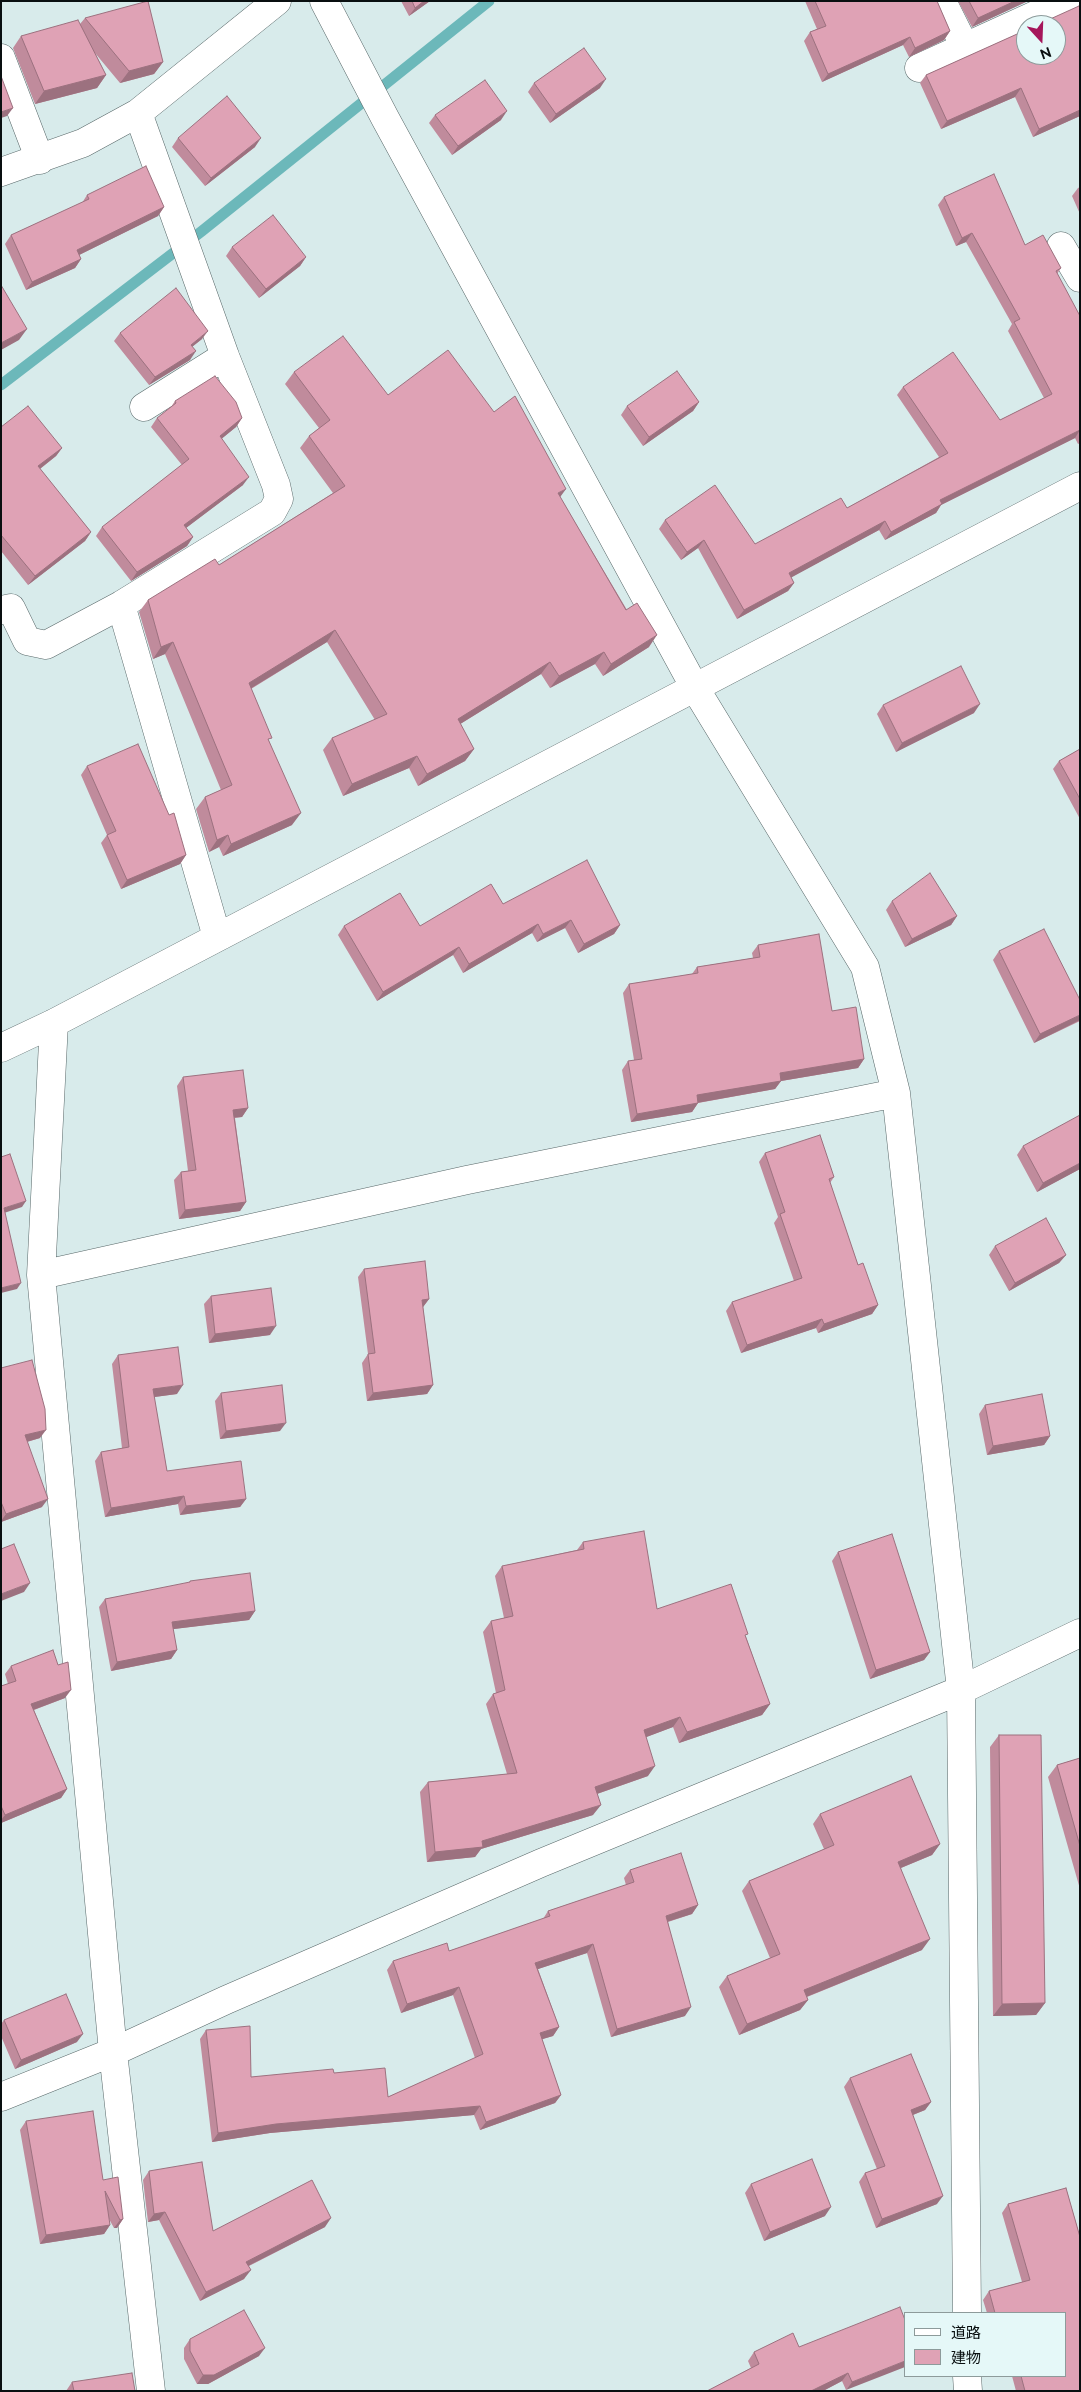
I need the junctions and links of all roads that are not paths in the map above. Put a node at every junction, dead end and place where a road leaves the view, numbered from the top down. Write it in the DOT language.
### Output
graph roads {
  1 [pos="277,1"];
  2 [pos="324,1"];
  3 [pos="942,1"];
  4 [pos="1066,1"];
  5 [pos="965,47"];
  6 [pos="1,58"];
  7 [pos="919,68"];
  8 [pos="138,113"];
  9 [pos="40,160"];
  10 [pos="1,172"];
  11 [pos="1061,246"];
  12 [pos="1080,278"];
  13 [pos="225,356"];
  14 [pos="144,407"];
  15 [pos="1080,486"];
  16 [pos="120,605"];
  17 [pos="1,610"];
  18 [pos="695,688"];
  19 [pos="217,937"];
  20 [pos="54,1023"];
  21 [pos="1,1048"];
  22 [pos="896,1093"];
  23 [pos="40,1275"];
  24 [pos="1080,1633"];
  25 [pos="961,1690"];
  26 [pos="113,2052"];
  27 [pos="1,2097"];
  28 [pos="967,2312"];
  29 [pos="968,2377"];
  30 [pos="151,2391"];
  31 [pos="968,2391"];
  1 -- 8 [label="street"];
  2 -- 18 [label="street"];
  3 -- 5 [label="street"];
  4 -- 5 [label="street"];
  5 -- 7 [label="street"];
  6 -- 9 [label="street"];
  8 -- 9 [label="street"];
  8 -- 13 [label="street"];
  9 -- 10 [label="street"];
  11 -- 12 [label="street"];
  13 -- 14 [label="street"];
  13 -- 16 [label="street"];
  15 -- 18 [label="street"];
  16 -- 17 [label="street"];
  16 -- 19 [label="street"];
  18 -- 19 [label="street"];
  18 -- 22 [label="street"];
  19 -- 20 [label="street"];
  20 -- 21 [label="street"];
  20 -- 23 [label="street"];
  22 -- 23 [label="street"];
  22 -- 25 [label="street"];
  23 -- 26 [label="street"];
  24 -- 25 [label="street"];
  25 -- 26 [label="street"];
  25 -- 28 [label="street"];
  26 -- 27 [label="street"];
  26 -- 30 [label="street"];
  29 -- 31 [label="street"];
}
